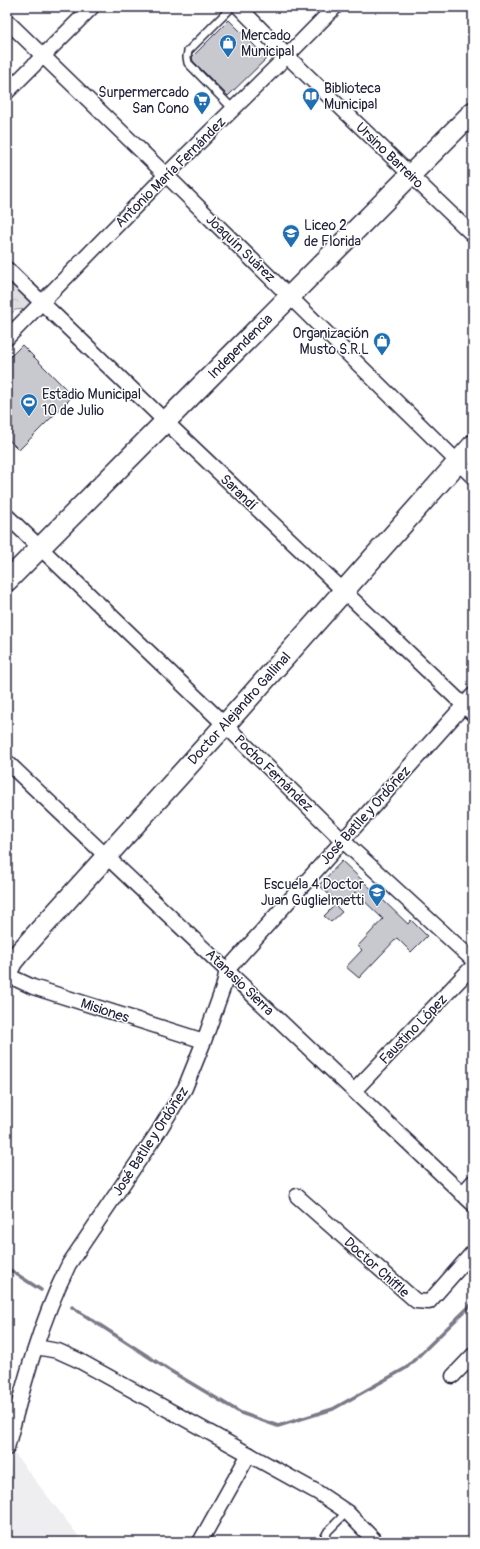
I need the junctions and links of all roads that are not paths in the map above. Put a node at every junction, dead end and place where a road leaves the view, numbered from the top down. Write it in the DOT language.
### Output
graph roads {
  1 [pos="92,7"];
  2 [pos="232,7"];
  3 [pos="238,7"];
  4 [pos="335,7"];
  5 [pos="7,21"];
  6 [pos="43,56"];
  7 [pos="287,56"];
  8 [pos="7,92"];
  9 [pos="233,109"];
  10 [pos="473,112"];
  11 [pos="166,175"];
  12 [pos="411,175"];
  13 [pos="473,235"];
  14 [pos="7,269"];
  15 [pos="290,296"];
  16 [pos="42,302"];
  17 [pos="7,338"];
  18 [pos="165,421"];
  19 [pos="473,445"];
  20 [pos="458,462"];
  21 [pos="473,477"];
  22 [pos="7,516"];
  23 [pos="40,547"];
  24 [pos="7,581"];
  25 [pos="343,591"];
  26 [pos="470,704"];
  27 [pos="225,725"];
  28 [pos="7,762"];
  29 [pos="342,840"];
  30 [pos="107,856"];
  31 [pos="473,960"];
  32 [pos="473,966"];
  33 [pos="227,970"];
  34 [pos="7,972"];
  35 [pos="7,975"];
  36 [pos="204,1042"];
  37 [pos="354,1091"];
  38 [pos="473,1182"];
  39 [pos="462,1194"];
  40 [pos="297,1196"];
  41 [pos="473,1204"];
  42 [pos="473,1252"];
  43 [pos="36,1347"];
  44 [pos="473,1355"];
  45 [pos="453,1376"];
  46 [pos="7,1448"];
  47 [pos="249,1454"];
  48 [pos="347,1512"];
  49 [pos="200,1542"];
  50 [pos="322,1542"];
  51 [pos="376,1542"];
  1 -- 6 [label="street"];
  2 -- 9 [label="lane"];
  3 -- 7 [label="street, Ursino Barreiro"];
  4 -- 7 [label="street, Antonio María Fernández"];
  5 -- 6 [label="street, Joaquín Suárez"];
  6 -- 8 [label="street"];
  6 -- 11 [label="street, Joaquín Suárez"];
  7 -- 9 [label="street, Antonio María Fernández"];
  7 -- 12 [label="street, Ursino Barreiro"];
  9 -- 11 [label="street, Antonio María Fernández"];
  10 -- 12 [label="street, Independencia"];
  11 -- 15 [label="street, Joaquín Suárez"];
  11 -- 16 [label="street, Antonio María Fernández"];
  12 -- 13 [label="street, Ursino Barreiro"];
  12 -- 15 [label="street, Independencia"];
  14 -- 16 [label="street, Sarandí"];
  15 -- 18 [label="street, Independencia"];
  15 -- 20 [label="street, Joaquín Suárez"];
  16 -- 17 [label="street, Antonio María Fernández"];
  16 -- 18 [label="street, Sarandí"];
  18 -- 23 [label="street, Independencia"];
  18 -- 25 [label="street, Sarandí"];
  19 -- 20 [label="street, Doctor Alejandro Gallinal"];
  20 -- 21 [label="street, Joaquín Suárez"];
  20 -- 25 [label="street, Doctor Alejandro Gallinal"];
  22 -- 23 [label="street, Pocho Fernández"];
  23 -- 24 [label="street, Independencia"];
  23 -- 27 [label="street, Pocho Fernández"];
  25 -- 26 [label="street, Sarandí"];
  25 -- 27 [label="street, Doctor Alejandro Gallinal"];
  26 -- 29 [label="street, José Batlle y Ordóñez"];
  27 -- 29 [label="street, Pocho Fernández"];
  27 -- 30 [label="street, Doctor Alejandro Gallinal"];
  28 -- 30 [label="street, Atanasio Sierra"];
  29 -- 31 [label="street, Pocho Fernández"];
  29 -- 33 [label="street, José Batlle y Ordóñez"];
  30 -- 33 [label="street, Atanasio Sierra"];
  30 -- 34 [label="street, Doctor Alejandro Gallinal"];
  32 -- 37 [label="street, Faustino López"];
  33 -- 36 [label="street, José Batlle y Ordóñez"];
  33 -- 37 [label="street, Atanasio Sierra"];
  35 -- 36 [label="street, Misiones"];
  36 -- 43 [label="street, José Batlle y Ordóñez"];
  37 -- 39 [label="street, Atanasio Sierra"];
  38 -- 39 [label="street"];
  39 -- 41 [label="street, Atanasio Sierra"];
  40 -- 42 [label="street, Doctor Chiffle"];
  43 -- 46 [label="street, José Batlle y Ordóñez"];
  43 -- 47 [label="street"];
  44 -- 45 [label="street"];
  47 -- 48 [label="street"];
  47 -- 49 [label="street"];
  48 -- 50 [label="lane"];
  48 -- 51 [label="street"];
}
